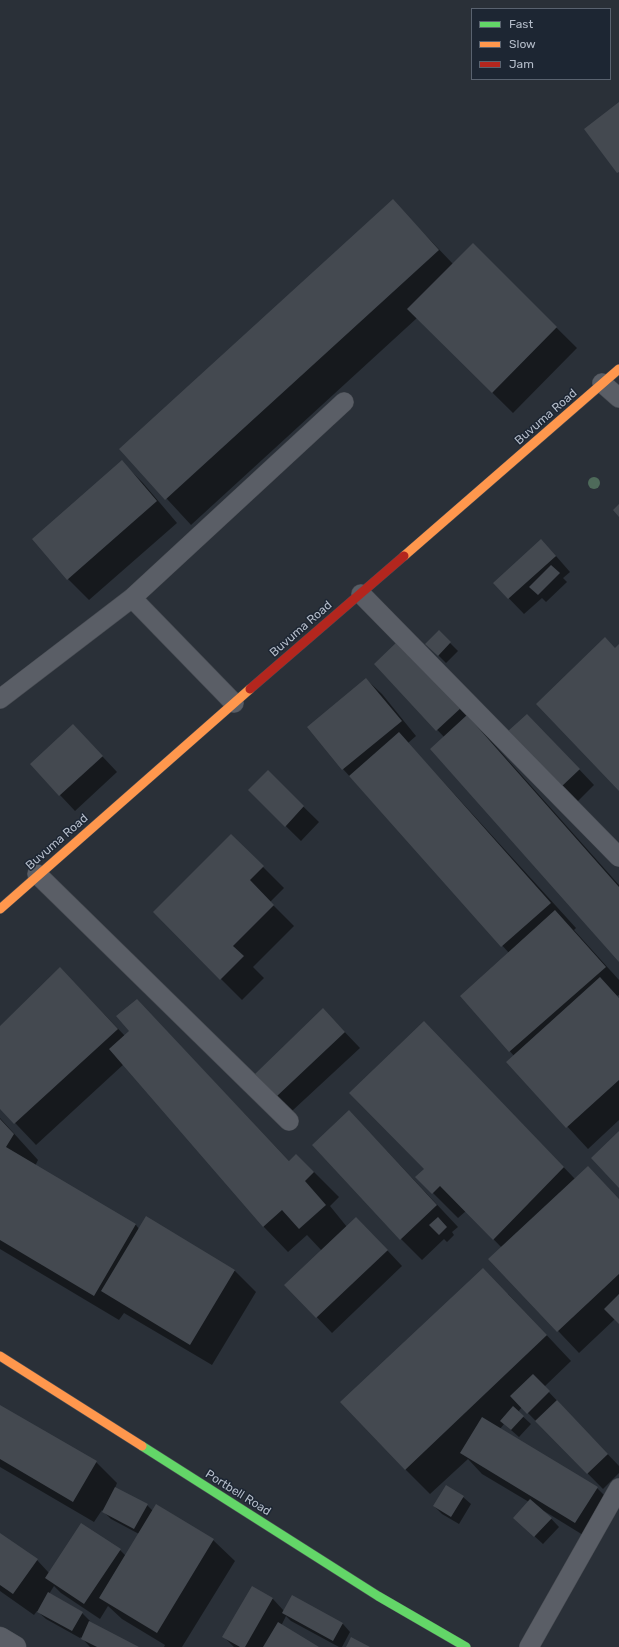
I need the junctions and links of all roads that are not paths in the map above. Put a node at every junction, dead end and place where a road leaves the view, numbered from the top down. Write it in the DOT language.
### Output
graph roads {
  1 [pos="619,369"];
  2 [pos="602,383"];
  3 [pos="619,398"];
  4 [pos="344,402"];
  5 [pos="361,594"];
  6 [pos="132,598"];
  7 [pos="0,699"];
  8 [pos="234,703"];
  9 [pos="619,857"];
  10 [pos="38,874"];
  11 [pos="0,909"];
  12 [pos="289,1121"];
  13 [pos="0,1356"];
  14 [pos="619,1488"];
  15 [pos="0,1638"];
  16 [pos="15,1647"];
  17 [pos="466,1647"];
  18 [pos="529,1647"];
  1 -- 2 [label="street, Buvuma Road"];
  2 -- 3 [label="lane"];
  2 -- 5 [label="street, Buvuma Road"];
  4 -- 6 [label="lane"];
  5 -- 8 [label="street, Buvuma Road"];
  5 -- 9 [label="lane"];
  6 -- 7 [label="lane"];
  6 -- 8 [label="lane"];
  8 -- 10 [label="street, Buvuma Road"];
  10 -- 11 [label="street, Buvuma Road"];
  10 -- 12 [label="lane"];
  13 -- 17 [label="street, Portbell Road"];
  14 -- 18 [label="lane"];
  15 -- 16 [label="street"];
}
